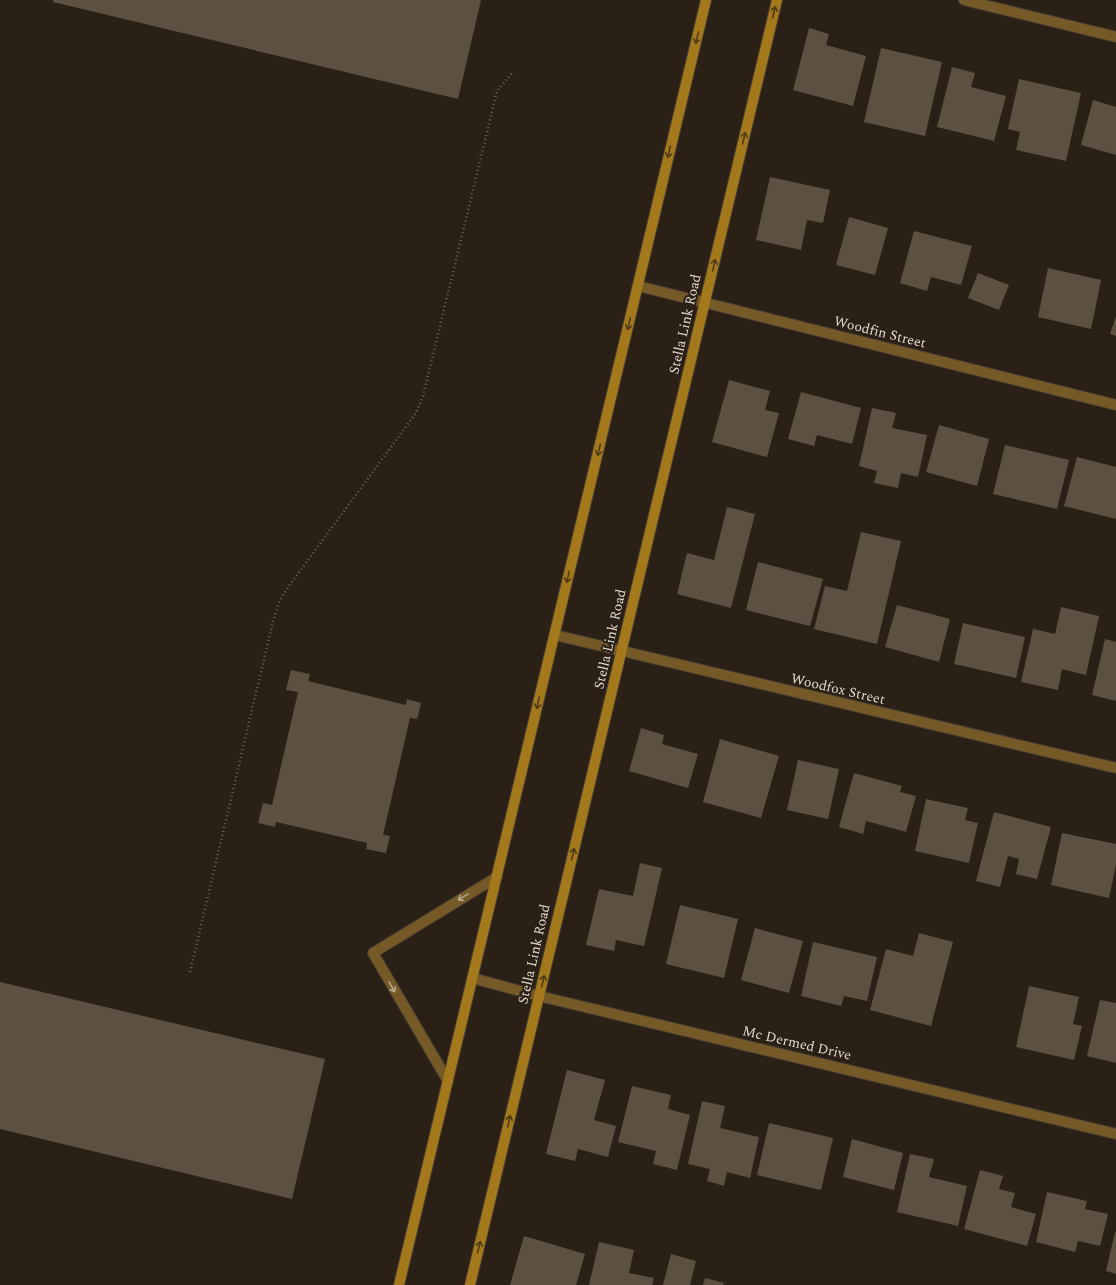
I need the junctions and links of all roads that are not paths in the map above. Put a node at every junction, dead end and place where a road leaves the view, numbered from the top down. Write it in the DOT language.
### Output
graph roads {
  1 [pos="706,0"];
  2 [pos="777,0"];
  3 [pos="964,0"];
  4 [pos="1116,37"];
  5 [pos="638,286"];
  6 [pos="705,303"];
  7 [pos="1116,405"];
  8 [pos="554,635"];
  9 [pos="621,651"];
  10 [pos="1116,768"];
  11 [pos="496,877"];
  12 [pos="472,978"];
  13 [pos="539,996"];
  14 [pos="448,1082"];
  15 [pos="1116,1134"];
  16 [pos="399,1285"];
  17 [pos="470,1285"];
  1 -- 5 [label="main road, one-way"];
  6 -- 2 [label="main road, Stella Link Road, one-way"];
  3 -- 4 [label="street"];
  5 -- 6 [label="street, Woodfin Street"];
  5 -- 8 [label="main road, one-way"];
  6 -- 7 [label="street, Woodfin Street"];
  6 -- 9 [label="main road, Stella Link Road"];
  8 -- 9 [label="street, Woodfox Street"];
  8 -- 11 [label="main road, one-way"];
  9 -- 10 [label="street, Woodfox Street"];
  13 -- 9 [label="main road, Stella Link Road, one-way"];
  11 -- 12 [label="main road"];
  11 -- 14 [label="street, one-way"];
  12 -- 13 [label="street, Mc Dermed Drive"];
  12 -- 14 [label="main road"];
  13 -- 15 [label="street, Mc Dermed Drive"];
  17 -- 13 [label="main road, Stella Link Road, one-way"];
  14 -- 16 [label="main road"];
}
